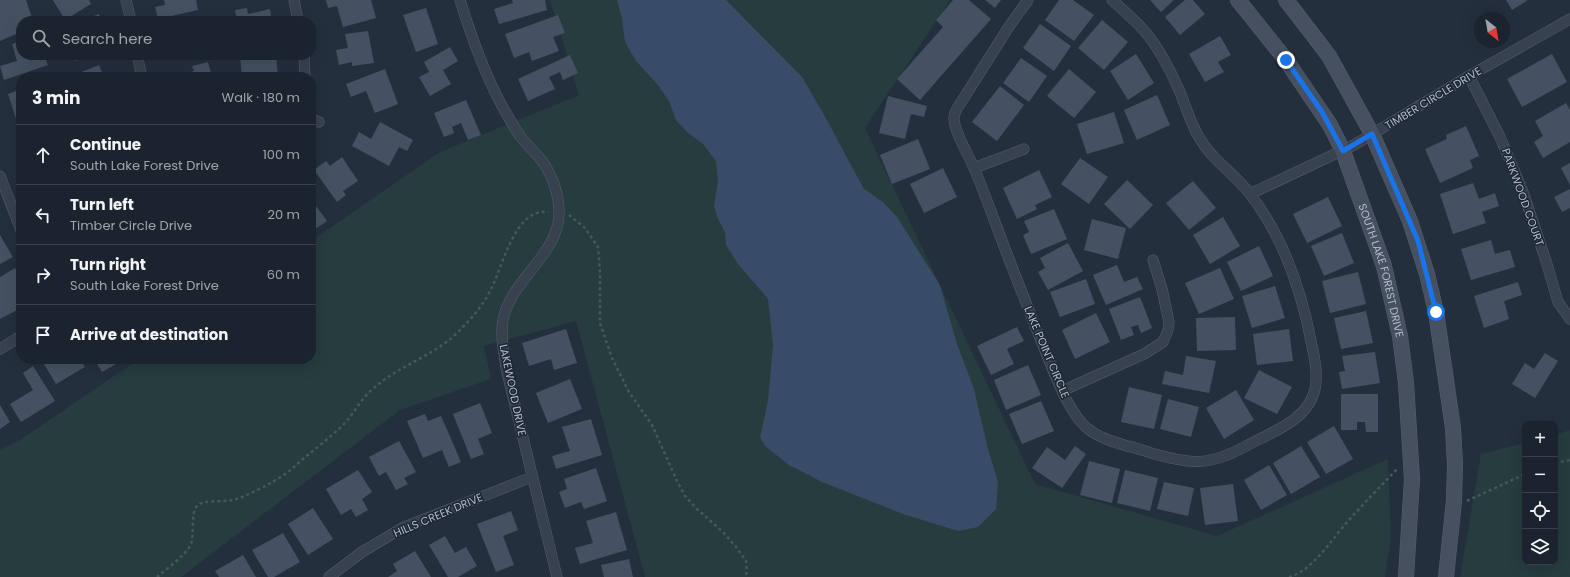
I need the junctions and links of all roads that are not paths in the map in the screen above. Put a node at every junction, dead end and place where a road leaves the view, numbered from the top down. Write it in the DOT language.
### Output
graph roads {
  1 [pos="126,0"];
  2 [pos="294,0"];
  3 [pos="460,0"];
  4 [pos="1028,0"];
  5 [pos="1112,0"];
  6 [pos="1238,0"];
  7 [pos="1286,0"];
  8 [pos="129,16"];
  9 [pos="297,16"];
  10 [pos="1570,19"];
  11 [pos="138,60"];
  12 [pos="304,60"];
  13 [pos="141,72"];
  14 [pos="305,72"];
  15 [pos="1469,76"];
  16 [pos="1372,134"];
  17 [pos="1024,149"];
  18 [pos="1343,151"];
  19 [pos="974,168"];
  20 [pos="0,176"];
  21 [pos="1250,194"];
  22 [pos="16,217"];
  23 [pos="1153,260"];
  24 [pos="1570,319"];
  25 [pos="16,339"];
  26 [pos="0,349"];
  27 [pos="1062,391"];
  28 [pos="532,477"];
  29 [pos="329,577"];
  30 [pos="557,577"];
  31 [pos="1406,577"];
  32 [pos="1446,577"];
  1 -- 8 [label="street"];
  2 -- 9 [label="street"];
  3 -- 28 [label="street, LAKEWOOD DRIVE"];
  4 -- 19 [label="street, LAKE POINT CIRCLE"];
  5 -- 21 [label="street, LAKE POINT CIRCLE"];
  6 -- 18 [label="main road, SOUTH LAKE FOREST DRIVE"];
  7 -- 16 [label="main road"];
  10 -- 15 [label="street, TIMBER CIRCLE DRIVE"];
  11 -- 13 [label="street"];
  12 -- 14 [label="street"];
  15 -- 16 [label="street, TIMBER CIRCLE DRIVE"];
  15 -- 24 [label="street, PARKWOOD COURT"];
  16 -- 18 [label="street, TIMBER CIRCLE DRIVE"];
  16 -- 32 [label="main road"];
  17 -- 19 [label="street"];
  18 -- 21 [label="street, TIMBER CIRCLE DRIVE"];
  18 -- 31 [label="main road, SOUTH LAKE FOREST DRIVE"];
  19 -- 27 [label="street, LAKE POINT CIRCLE"];
  20 -- 22 [label="street"];
  21 -- 27 [label="street, LAKE POINT CIRCLE"];
  23 -- 27 [label="street"];
  25 -- 26 [label="street"];
  28 -- 29 [label="street, HILLS CREEK DRIVE"];
  28 -- 30 [label="street, LAKEWOOD DRIVE"];
}
